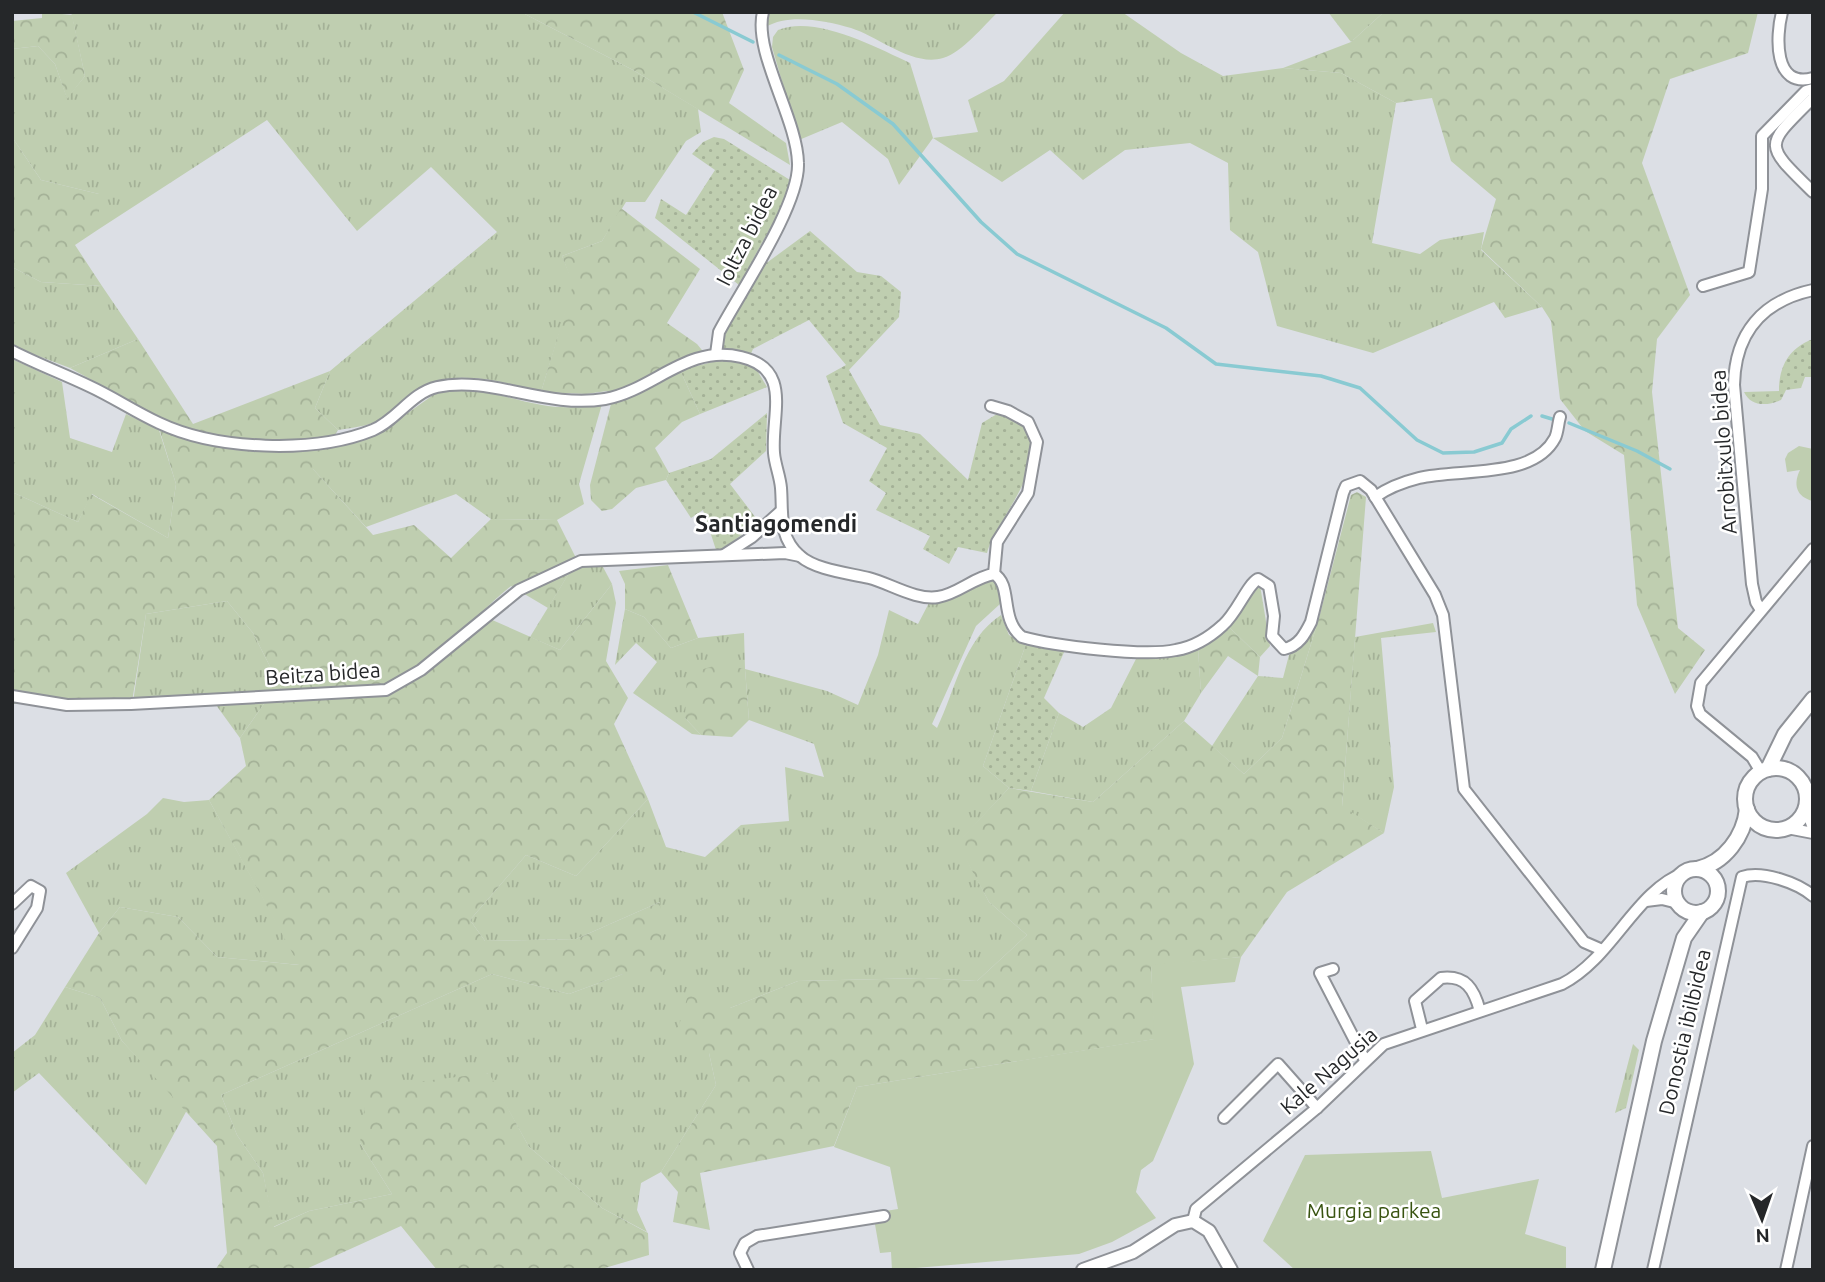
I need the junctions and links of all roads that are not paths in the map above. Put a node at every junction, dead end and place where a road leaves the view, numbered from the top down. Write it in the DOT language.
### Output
graph roads {
  1 [pos="763,12"];
  2 [pos="1782,12"];
  3 [pos="1813,78"];
  4 [pos="1813,89"];
  5 [pos="1813,98"];
  6 [pos="1813,192"];
  7 [pos="1703,286"];
  8 [pos="1813,289"];
  9 [pos="12,351"];
  10 [pos="716,354"];
  11 [pos="991,406"];
  12 [pos="1560,417"];
  13 [pos="1375,497"];
  14 [pos="780,513"];
  15 [pos="1813,549"];
  16 [pos="723,556"];
  17 [pos="800,556"];
  18 [pos="994,574"];
  19 [pos="1761,610"];
  20 [pos="12,696"];
  21 [pos="1813,699"];
  22 [pos="1785,734"];
  23 [pos="1765,771"];
  24 [pos="1792,772"];
  25 [pos="1806,808"];
  26 [pos="1747,809"];
  27 [pos="1768,828"];
  28 [pos="1787,828"];
  29 [pos="1813,830"];
  30 [pos="1737,839"];
  31 [pos="1721,858"];
  32 [pos="1691,871"];
  33 [pos="1717,884"];
  34 [pos="1813,896"];
  35 [pos="1646,901"];
  36 [pos="12,904"];
  37 [pos="1680,905"];
  38 [pos="1702,912"];
  39 [pos="1684,937"];
  40 [pos="12,948"];
  41 [pos="1600,949"];
  42 [pos="1333,969"];
  43 [pos="1480,1011"];
  44 [pos="1422,1029"];
  45 [pos="1365,1060"];
  46 [pos="1317,1108"];
  47 [pos="1224,1118"];
  48 [pos="1813,1146"];
  49 [pos="884,1216"];
  50 [pos="1193,1222"];
  51 [pos="748,1270"];
  52 [pos="1083,1270"];
  53 [pos="1231,1270"];
  54 [pos="1603,1270"];
  55 [pos="1653,1270"];
  56 [pos="1786,1270"];
  1 -- 10 [label="street, Ioltza bidea"];
  2 -- 3 [label="street"];
  4 -- 7 [label="street"];
  5 -- 6 [label="street"];
  8 -- 19 [label="street, Arrobitxulo bidea"];
  9 -- 10 [label="street"];
  10 -- 14 [label="street"];
  11 -- 18 [label="street"];
  12 -- 13 [label="street"];
  13 -- 18 [label="street"];
  13 -- 41 [label="street"];
  14 -- 16 [label="street"];
  14 -- 17 [label="street"];
  15 -- 19 [label="street"];
  16 -- 17 [label="street, Beitza bidea"];
  16 -- 20 [label="street, Beitza bidea"];
  17 -- 18 [label="street, Beitza bidea"];
  19 -- 23 [label="street"];
  21 -- 22 [label="main road"];
  22 -- 23 [label="main road"];
  22 -- 24 [label="main road"];
  23 -- 24 [label="main road"];
  23 -- 26 [label="main road"];
  24 -- 25 [label="main road"];
  25 -- 28 [label="main road"];
  25 -- 29 [label="street"];
  26 -- 27 [label="main road"];
  26 -- 30 [label="main road"];
  27 -- 28 [label="main road"];
  27 -- 30 [label="main road"];
  28 -- 29 [label="street"];
  30 -- 31 [label="main road"];
  31 -- 32 [label="main road"];
  31 -- 33 [label="main road"];
  32 -- 33 [label="main road"];
  32 -- 35 [label="street, Kale Nagusia"];
  32 -- 37 [label="main road"];
  33 -- 38 [label="main road"];
  34 -- 55 [label="street, Donostia ibilbidea"];
  35 -- 37 [label="street"];
  35 -- 41 [label="street, Kale Nagusia"];
  36 -- 40 [label="street"];
  37 -- 38 [label="main road"];
  37 -- 39 [label="main road, Donostia ibilbidea"];
  38 -- 39 [label="main road, Donostia ibilbidea"];
  39 -- 54 [label="main road, Donostia ibilbidea"];
  41 -- 43 [label="street, Kale Nagusia"];
  42 -- 45 [label="street"];
  43 -- 44 [label="street, Kale Nagusia"];
  43 -- 44 [label="street"];
  44 -- 45 [label="street, Kale Nagusia"];
  45 -- 46 [label="street, Kale Nagusia"];
  46 -- 47 [label="street"];
  46 -- 50 [label="street, Kale Nagusia"];
  48 -- 56 [label="street"];
  49 -- 51 [label="street"];
  50 -- 52 [label="street"];
  50 -- 53 [label="street"];
}
